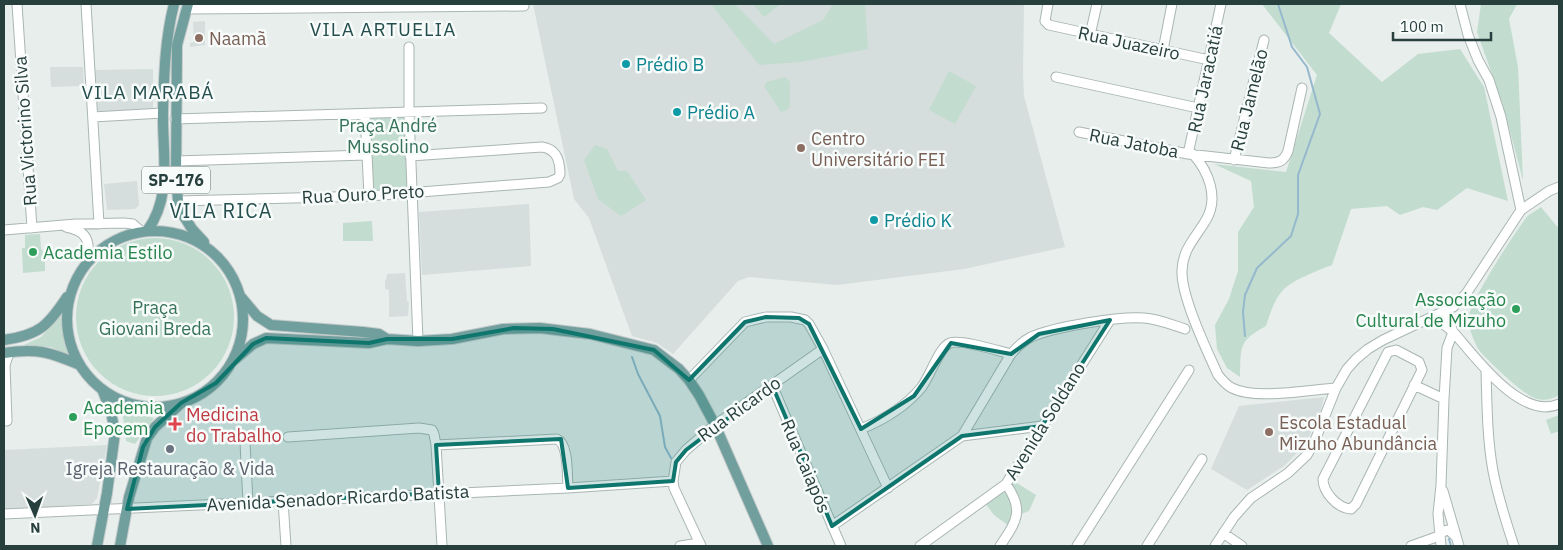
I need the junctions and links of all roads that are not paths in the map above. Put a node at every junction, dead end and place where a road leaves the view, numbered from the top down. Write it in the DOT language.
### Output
graph roads {
  1 [pos="17,4"];
  2 [pos="86,4"];
  3 [pos="174,4"];
  4 [pos="1048,4"];
  5 [pos="1097,4"];
  6 [pos="1172,4"];
  7 [pos="1221,4"];
  8 [pos="1460,4"];
  9 [pos="419,5"];
  10 [pos="187,6"];
  11 [pos="524,6"];
  12 [pos="169,28"];
  13 [pos="1090,34"];
  14 [pos="1264,40"];
  15 [pos="177,45"];
  16 [pos="409,47"];
  17 [pos="1163,50"];
  18 [pos="1209,60"];
  19 [pos="1056,77"];
  20 [pos="1302,88"];
  21 [pos="542,108"];
  22 [pos="1198,108"];
  23 [pos="163,113"];
  24 [pos="409,113"];
  25 [pos="365,114"];
  26 [pos="93,117"];
  27 [pos="176,119"];
  28 [pos="1079,132"];
  29 [pos="1191,154"];
  30 [pos="366,155"];
  31 [pos="410,156"];
  32 [pos="1234,160"];
  33 [pos="176,161"];
  34 [pos="1559,187"];
  35 [pos="412,193"];
  36 [pos="369,196"];
  37 [pos="178,201"];
  38 [pos="1521,210"];
  39 [pos="99,224"];
  40 [pos="60,226"];
  41 [pos="32,228"];
  42 [pos="4,230"];
  43 [pos="145,232"];
  44 [pos="214,254"];
  45 [pos="88,262"];
  46 [pos="72,290"];
  47 [pos="241,297"];
  48 [pos="1446,311"];
  49 [pos="1434,316"];
  50 [pos="1110,320"];
  51 [pos="1185,329"];
  52 [pos="1453,332"];
  53 [pos="387,339"];
  54 [pos="4,340"];
  55 [pos="418,341"];
  56 [pos="823,349"];
  57 [pos="6,353"];
  58 [pos="1011,354"];
  59 [pos="233,361"];
  60 [pos="4,364"];
  61 [pos="80,365"];
  62 [pos="1189,370"];
  63 [pos="1486,370"];
  64 [pos="689,380"];
  65 [pos="772,385"];
  66 [pos="1414,385"];
  67 [pos="101,388"];
  68 [pos="1336,388"];
  69 [pos="1444,399"];
  70 [pos="181,403"];
  71 [pos="1559,404"];
  72 [pos="7,421"];
  73 [pos="715,426"];
  74 [pos="1042,426"];
  75 [pos="861,429"];
  76 [pos="962,436"];
  77 [pos="288,437"];
  78 [pos="245,442"];
  79 [pos="436,445"];
  80 [pos="1202,459"];
  81 [pos="673,481"];
  82 [pos="1006,484"];
  83 [pos="1441,484"];
  84 [pos="568,488"];
  85 [pos="888,488"];
  86 [pos="439,493"];
  87 [pos="283,501"];
  88 [pos="248,503"];
  89 [pos="126,509"];
  90 [pos="103,510"];
  91 [pos="4,514"];
  92 [pos="832,526"];
  93 [pos="1223,533"];
  94 [pos="1438,536"];
  95 [pos="1455,536"];
  96 [pos="700,545"];
  97 [pos="97,546"];
  98 [pos="120,546"];
  99 [pos="286,546"];
  100 [pos="442,546"];
  101 [pos="680,546"];
  102 [pos="768,546"];
  103 [pos="841,546"];
  104 [pos="920,546"];
  105 [pos="1000,546"];
  106 [pos="1077,546"];
  107 [pos="1147,546"];
  108 [pos="1214,546"];
  109 [pos="1242,546"];
  110 [pos="1412,546"];
  111 [pos="1441,546"];
  112 [pos="1459,546"];
  113 [pos="1514,546"];
  1 -- 41 [label="street, Rua Victorino Silva"];
  2 -- 26 [label="street"];
  3 -- 12 [label="main road, SP-176"];
  4 -- 13 [label="street, Rua Juazeiro"];
  5 -- 13 [label="street"];
  6 -- 17 [label="street"];
  7 -- 18 [label="street, Rua Jaracatiá"];
  8 -- 38 [label="street"];
  9 -- 10 [label="street"];
  9 -- 11 [label="street"];
  10 -- 15 [label="main road, SP-176"];
  12 -- 15 [label="main road"];
  12 -- 23 [label="main road, SP-176"];
  13 -- 17 [label="street, Rua Juazeiro"];
  14 -- 32 [label="street, Rua Jamelão"];
  15 -- 27 [label="main road, SP-176"];
  16 -- 24 [label="street"];
  17 -- 18 [label="street, Rua Juazeiro"];
  18 -- 22 [label="street, Rua Jaracatiá"];
  19 -- 22 [label="street"];
  20 -- 32 [label="street, Rua Jatoba"];
  21 -- 24 [label="street"];
  22 -- 29 [label="street, Rua Jaracatiá"];
  23 -- 26 [label="street"];
  23 -- 43 [label="main road, SP-176"];
  24 -- 25 [label="street"];
  24 -- 31 [label="street"];
  25 -- 27 [label="street"];
  25 -- 30 [label="street"];
  26 -- 39 [label="street"];
  27 -- 33 [label="main road, SP-176"];
  28 -- 29 [label="street, Rua Jatoba"];
  29 -- 32 [label="street, Rua Jatoba"];
  29 -- 68 [label="street"];
  30 -- 33 [label="street"];
  30 -- 36 [label="street"];
  31 -- 35 [label="street"];
  31 -- 35 [label="street, Rua Ouro Preto"];
  33 -- 37 [label="main road, SP-176"];
  34 -- 38 [label="street"];
  35 -- 36 [label="street, Rua Ouro Preto"];
  35 -- 55 [label="street"];
  36 -- 37 [label="street, Rua Ouro Preto"];
  37 -- 44 [label="main road, SP-176"];
  38 -- 48 [label="street"];
  39 -- 40 [label="street"];
  39 -- 43 [label="street"];
  40 -- 41 [label="street"];
  40 -- 45 [label="street"];
  41 -- 42 [label="street"];
  43 -- 44 [label="main road, SP-176"];
  43 -- 45 [label="main road, SP-176"];
  44 -- 47 [label="main road, SP-176"];
  45 -- 46 [label="main road, SP-176"];
  46 -- 54 [label="main road"];
  46 -- 61 [label="main road, SP-176"];
  47 -- 53 [label="main road"];
  47 -- 59 [label="main road, SP-176"];
  48 -- 49 [label="street"];
  48 -- 52 [label="street"];
  49 -- 52 [label="street"];
  49 -- 68 [label="street"];
  50 -- 51 [label="street"];
  50 -- 58 [label="street"];
  50 -- 74 [label="street, Avenida Soldano"];
  52 -- 63 [label="street"];
  52 -- 69 [label="street"];
  53 -- 55 [label="main road"];
  53 -- 59 [label="main road"];
  55 -- 64 [label="main road"];
  56 -- 64 [label="street"];
  56 -- 65 [label="street, Rua Ricardo"];
  56 -- 75 [label="street"];
  57 -- 60 [label="street"];
  57 -- 61 [label="main road"];
  58 -- 75 [label="street"];
  58 -- 76 [label="street"];
  59 -- 70 [label="main road, SP-176"];
  60 -- 72 [label="street"];
  61 -- 67 [label="main road, SP-176"];
  62 -- 106 [label="street"];
  63 -- 71 [label="street"];
  63 -- 113 [label="street"];
  64 -- 73 [label="main road"];
  65 -- 73 [label="street, Rua Ricardo"];
  65 -- 92 [label="street, Rua Caiapós"];
  66 -- 66 [label="street"];
  66 -- 69 [label="street"];
  67 -- 70 [label="main road, SP-176"];
  67 -- 90 [label="main road"];
  68 -- 93 [label="street"];
  69 -- 83 [label="street"];
  70 -- 89 [label="main road"];
  73 -- 81 [label="street, Rua Ricardo"];
  73 -- 102 [label="main road"];
  74 -- 76 [label="street"];
  74 -- 82 [label="street, Avenida Soldano"];
  75 -- 85 [label="street"];
  76 -- 85 [label="street"];
  77 -- 79 [label="street"];
  78 -- 88 [label="street"];
  79 -- 84 [label="street"];
  79 -- 86 [label="street"];
  80 -- 107 [label="street"];
  81 -- 84 [label="street, Avenida Senador Ricardo Batista"];
  81 -- 96 [label="street"];
  82 -- 104 [label="street, Avenida Soldano"];
  82 -- 105 [label="street"];
  83 -- 94 [label="street"];
  83 -- 95 [label="street"];
  84 -- 86 [label="street, Avenida Senador Ricardo Batista"];
  85 -- 92 [label="street"];
  86 -- 87 [label="street, Avenida Senador Ricardo Batista"];
  86 -- 100 [label="street"];
  87 -- 88 [label="street, Avenida Senador Ricardo Batista"];
  87 -- 99 [label="street"];
  88 -- 89 [label="street, Avenida Senador Ricardo Batista"];
  89 -- 90 [label="street, Avenida Senador Ricardo Batista"];
  89 -- 98 [label="main road"];
  90 -- 91 [label="street, Avenida Senador Ricardo Batista"];
  90 -- 97 [label="main road"];
  92 -- 103 [label="street, Rua Caiapós"];
  93 -- 108 [label="street"];
  93 -- 109 [label="street"];
  94 -- 95 [label="street"];
  94 -- 110 [label="street"];
  94 -- 111 [label="street"];
  95 -- 112 [label="street"];
  96 -- 101 [label="street"];
}
